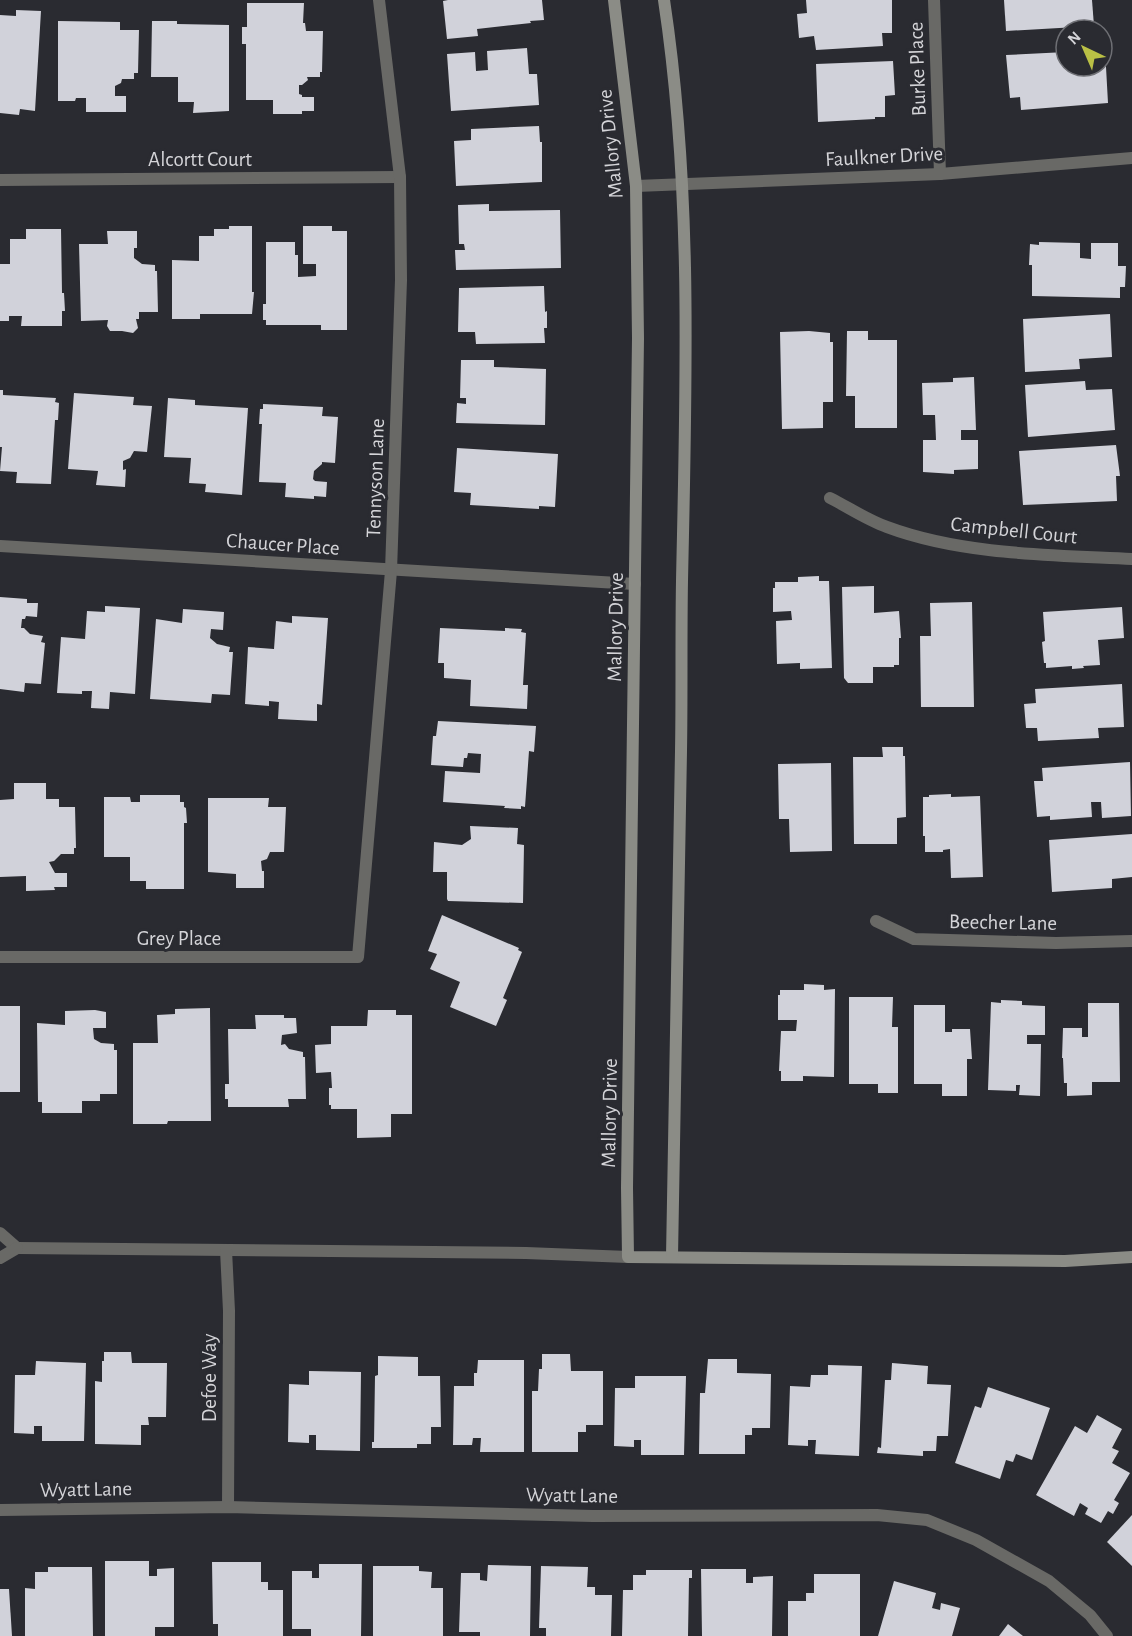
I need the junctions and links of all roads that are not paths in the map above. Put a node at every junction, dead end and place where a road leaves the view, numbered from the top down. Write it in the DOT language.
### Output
graph roads {
  1 [pos="379,0"];
  2 [pos="614,0"];
  3 [pos="664,0"];
  4 [pos="934,0"];
  5 [pos="1132,158"];
  6 [pos="940,174"];
  7 [pos="400,177"];
  8 [pos="0,180"];
  9 [pos="682,184"];
  10 [pos="636,186"];
  11 [pos="830,498"];
  12 [pos="0,546"];
  13 [pos="1132,559"];
  14 [pos="391,571"];
  15 [pos="634,584"];
  16 [pos="876,921"];
  17 [pos="1132,941"];
  18 [pos="0,957"];
  19 [pos="358,957"];
  20 [pos="0,1233"];
  21 [pos="17,1248"];
  22 [pos="226,1250"];
  23 [pos="0,1257"];
  24 [pos="628,1257"];
  25 [pos="672,1257"];
  26 [pos="1132,1257"];
  27 [pos="228,1506"];
  28 [pos="0,1510"];
  29 [pos="1107,1636"];
  1 -- 7 [label="street, Tennyson Lane"];
  2 -- 10 [label="main road, Mallory Drive"];
  3 -- 9 [label="main road"];
  4 -- 6 [label="street, Burke Place"];
  5 -- 6 [label="street, Faulkner Drive"];
  6 -- 9 [label="street, Faulkner Drive"];
  7 -- 8 [label="street, Alcortt Court"];
  7 -- 14 [label="street, Tennyson Lane"];
  9 -- 10 [label="street, Faulkner Drive"];
  9 -- 25 [label="main road"];
  10 -- 15 [label="main road, Mallory Drive"];
  11 -- 13 [label="street, Campbell Court"];
  12 -- 14 [label="street, Chaucer Place"];
  14 -- 15 [label="street, Chaucer Place"];
  14 -- 19 [label="street, Tennyson Lane"];
  15 -- 24 [label="main road, Mallory Drive"];
  16 -- 17 [label="street, Beecher Lane"];
  18 -- 19 [label="street, Grey Place"];
  20 -- 21 [label="street"];
  21 -- 22 [label="street"];
  21 -- 23 [label="street"];
  22 -- 24 [label="street"];
  22 -- 27 [label="street, Defoe Way"];
  24 -- 25 [label="main road"];
  25 -- 26 [label="main road"];
  27 -- 28 [label="street, Wyatt Lane"];
  27 -- 29 [label="street, Wyatt Lane"];
}
